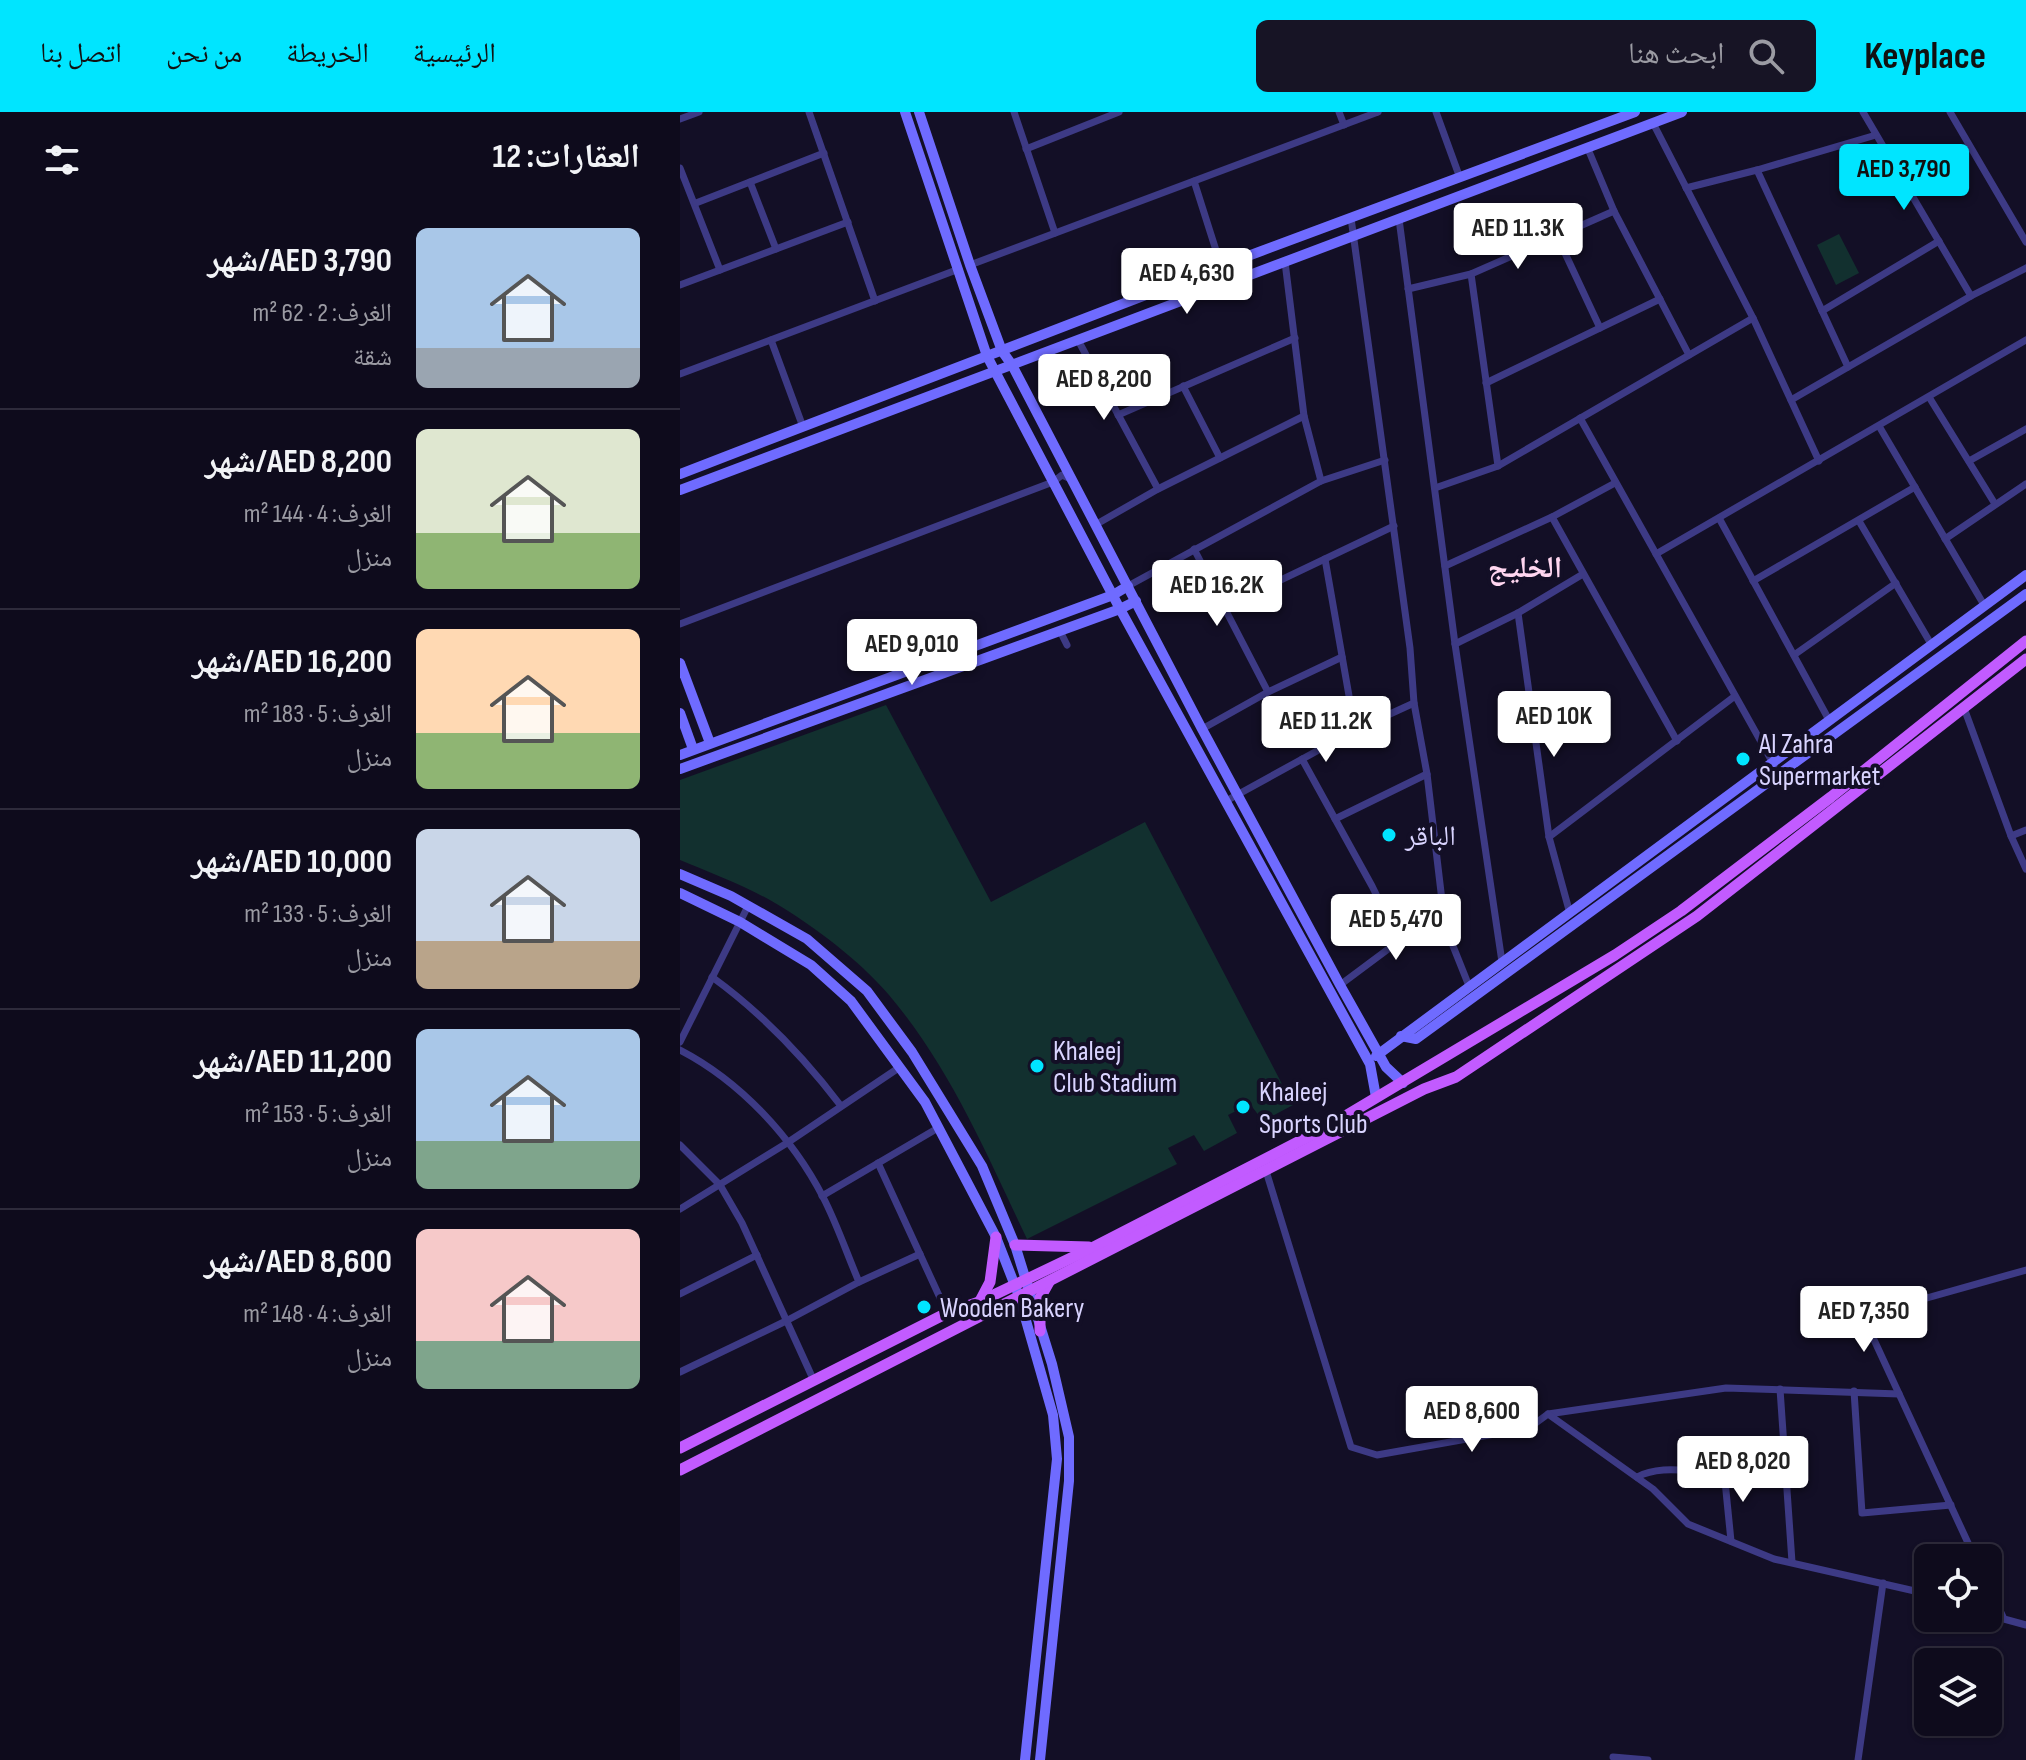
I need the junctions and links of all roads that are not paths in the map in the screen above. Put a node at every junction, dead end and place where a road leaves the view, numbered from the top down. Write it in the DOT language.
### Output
graph roads {
  1 [pos="699,112"];
  2 [pos="809,112"];
  3 [pos="905,112"];
  4 [pos="919,112"];
  5 [pos="1014,112"];
  6 [pos="1119,112"];
  7 [pos="1339,112"];
  8 [pos="1378,112"];
  9 [pos="1436,112"];
  10 [pos="1635,112"];
  11 [pos="1682,112"];
  12 [pos="1863,112"];
  13 [pos="1950,112"];
  14 [pos="1108,114"];
  15 [pos="680,119"];
  16 [pos="1653,123"];
  17 [pos="1344,125"];
  18 [pos="1876,135"];
  19 [pos="1026,149"];
  20 [pos="1588,149"];
  21 [pos="824,153"];
  22 [pos="680,168"];
  23 [pos="1757,170"];
  24 [pos="1460,178"];
  25 [pos="1194,181"];
  26 [pos="750,182"];
  27 [pos="1686,188"];
  28 [pos="696,203"];
  29 [pos="1614,211"];
  30 [pos="1351,218"];
  31 [pos="1399,219"];
  32 [pos="848,222"];
  33 [pos="1055,233"];
  34 [pos="1354,236"];
  35 [pos="1557,236"];
  36 [pos="1939,241"];
  37 [pos="2026,242"];
  38 [pos="776,249"];
  39 [pos="1285,262"];
  40 [pos="1221,266"];
  41 [pos="964,267"];
  42 [pos="2026,268"];
  43 [pos="720,270"];
  44 [pos="1471,274"];
  45 [pos="680,285"];
  46 [pos="1408,289"];
  47 [pos="1971,296"];
  48 [pos="1660,299"];
  49 [pos="875,301"];
  50 [pos="1822,311"];
  51 [pos="1753,318"];
  52 [pos="1600,328"];
  53 [pos="1295,338"];
  54 [pos="771,340"];
  55 [pos="1078,340"];
  56 [pos="2026,340"];
  57 [pos="1002,351"];
  58 [pos="1689,355"];
  59 [pos="987,356"];
  60 [pos="1012,365"];
  61 [pos="1848,367"];
  62 [pos="995,371"];
  63 [pos="680,374"];
  64 [pos="1486,383"];
  65 [pos="1183,386"];
  66 [pos="1929,397"];
  67 [pos="1791,400"];
  68 [pos="1118,415"];
  69 [pos="1304,416"];
  70 [pos="1580,418"];
  71 [pos="1879,426"];
  72 [pos="803,427"];
  73 [pos="2026,429"];
  74 [pos="1220,458"];
  75 [pos="1385,460"];
  76 [pos="1819,461"];
  77 [pos="1969,461"];
  78 [pos="1498,466"];
  79 [pos="680,474"];
  80 [pos="1071,479"];
  81 [pos="1321,481"];
  82 [pos="1053,482"];
  83 [pos="1615,483"];
  84 [pos="2026,484"];
  85 [pos="1915,487"];
  86 [pos="1435,488"];
  87 [pos="1158,489"];
  88 [pos="680,490"];
  89 [pos="1995,504"];
  90 [pos="1552,517"];
  91 [pos="1719,518"];
  92 [pos="1859,521"];
  93 [pos="1095,525"];
  94 [pos="1394,526"];
  95 [pos="1945,539"];
  96 [pos="1194,549"];
  97 [pos="1656,554"];
  98 [pos="1325,559"];
  99 [pos="1445,566"];
  100 [pos="1583,574"];
  101 [pos="2026,575"];
  102 [pos="1753,581"];
  103 [pos="1896,583"];
  104 [pos="1128,586"];
  105 [pos="2026,594"];
  106 [pos="1113,595"];
  107 [pos="1136,601"];
  108 [pos="1984,605"];
  109 [pos="1224,607"];
  110 [pos="1120,609"];
  111 [pos="1518,613"];
  112 [pos="680,624"];
  113 [pos="1060,631"];
  114 [pos="2026,641"];
  115 [pos="1455,644"];
  116 [pos="1931,644"];
  117 [pos="1067,645"];
  118 [pos="1794,655"];
  119 [pos="1342,657"];
  120 [pos="2026,659"];
  121 [pos="680,663"];
  122 [pos="1268,692"];
  123 [pos="1735,696"];
  124 [pos="1414,703"];
  125 [pos="1964,708"];
  126 [pos="680,713"];
  127 [pos="1829,720"];
  128 [pos="1202,729"];
  129 [pos="1355,730"];
  130 [pos="1677,741"];
  131 [pos="710,743"];
  132 [pos="693,749"];
  133 [pos="680,755"];
  134 [pos="1302,759"];
  135 [pos="1773,762"];
  136 [pos="680,769"];
  137 [pos="1427,774"];
  138 [pos="1781,774"];
  139 [pos="1239,794"];
  140 [pos="1226,801"];
  141 [pos="1335,819"];
  142 [pos="2026,830"];
  143 [pos="2011,836"];
  144 [pos="1549,837"];
  145 [pos="2026,843"];
  146 [pos="2017,847"];
  147 [pos="2026,869"];
  148 [pos="680,874"];
  149 [pos="680,893"];
  150 [pos="748,906"];
  151 [pos="1569,910"];
  152 [pos="740,922"];
  153 [pos="1445,926"];
  154 [pos="1399,941"];
  155 [pos="1502,962"];
  156 [pos="712,977"];
  157 [pos="1340,985"];
  158 [pos="1469,986"];
  159 [pos="1401,1036"];
  160 [pos="680,1042"];
  161 [pos="680,1050"];
  162 [pos="1379,1051"];
  163 [pos="1370,1064"];
  164 [pos="900,1067"];
  165 [pos="1403,1083"];
  166 [pos="1376,1097"];
  167 [pos="841,1106"];
  168 [pos="938,1128"];
  169 [pos="787,1143"];
  170 [pos="680,1145"];
  171 [pos="878,1163"];
  172 [pos="1266,1171"];
  173 [pos="720,1185"];
  174 [pos="822,1196"];
  175 [pos="680,1209"];
  176 [pos="996,1237"];
  177 [pos="1015,1245"];
  178 [pos="1094,1247"];
  179 [pos="920,1254"];
  180 [pos="757,1255"];
  181 [pos="2026,1270"];
  182 [pos="1026,1278"];
  183 [pos="1050,1281"];
  184 [pos="859,1282"];
  185 [pos="1012,1284"];
  186 [pos="680,1294"];
  187 [pos="1024,1294"];
  188 [pos="979,1302"];
  189 [pos="947,1313"];
  190 [pos="786,1321"];
  191 [pos="1040,1331"];
  192 [pos="680,1372"];
  193 [pos="814,1381"];
  194 [pos="1780,1389"];
  195 [pos="1854,1391"];
  196 [pos="1899,1394"];
  197 [pos="1548,1414"];
  198 [pos="680,1448"];
  199 [pos="1785,1467"];
  200 [pos="680,1470"];
  201 [pos="1724,1471"];
  202 [pos="1637,1477"];
  203 [pos="1951,1505"];
  204 [pos="1731,1541"];
  205 [pos="1969,1544"];
  206 [pos="1792,1562"];
  207 [pos="1883,1583"];
  208 [pos="1914,1591"];
  209 [pos="2002,1615"];
  210 [pos="2026,1625"];
  211 [pos="1613,1757"];
  212 [pos="1025,1760"];
  213 [pos="1040,1760"];
  214 [pos="1648,1760"];
  215 [pos="1858,1760"];
  1 -- 15 [label="street"];
  2 -- 21 [label="street"];
  3 -- 41 [label="street"];
  4 -- 41 [label="street"];
  5 -- 19 [label="street"];
  6 -- 14 [label="street"];
  7 -- 17 [label="street"];
  8 -- 17 [label="street"];
  9 -- 24 [label="street"];
  10 -- 24 [label="street"];
  11 -- 16 [label="street"];
  12 -- 18 [label="street"];
  13 -- 37 [label="street"];
  14 -- 19 [label="street"];
  16 -- 20 [label="street"];
  16 -- 27 [label="street"];
  17 -- 25 [label="street"];
  18 -- 23 [label="street"];
  18 -- 36 [label="street"];
  19 -- 33 [label="street"];
  20 -- 29 [label="street"];
  20 -- 31 [label="street"];
  21 -- 26 [label="street"];
  21 -- 32 [label="street"];
  22 -- 28 [label="street"];
  23 -- 27 [label="street"];
  23 -- 50 [label="street"];
  24 -- 30 [label="street"];
  25 -- 33 [label="street"];
  25 -- 40 [label="street"];
  26 -- 28 [label="street"];
  26 -- 38 [label="street"];
  27 -- 51 [label="street"];
  28 -- 43 [label="street"];
  29 -- 35 [label="street"];
  29 -- 48 [label="street"];
  30 -- 34 [label="street"];
  30 -- 40 [label="street"];
  31 -- 34 [label="street"];
  31 -- 46 [label="street"];
  32 -- 38 [label="street"];
  32 -- 49 [label="street"];
  33 -- 41 [label="street"];
  34 -- 39 [label="street"];
  34 -- 75 [label="street"];
  35 -- 44 [label="street"];
  35 -- 52 [label="street"];
  36 -- 47 [label="street"];
  36 -- 50 [label="street"];
  38 -- 43 [label="street"];
  39 -- 53 [label="street"];
  39 -- 55 [label="street"];
  40 -- 57 [label="street"];
  41 -- 49 [label="street"];
  41 -- 57 [label="street"];
  41 -- 59 [label="street"];
  42 -- 47 [label="street"];
  43 -- 45 [label="street"];
  44 -- 46 [label="street"];
  44 -- 64 [label="street"];
  46 -- 86 [label="street"];
  47 -- 61 [label="street"];
  48 -- 52 [label="street"];
  48 -- 58 [label="street"];
  49 -- 54 [label="street"];
  50 -- 61 [label="street"];
  51 -- 58 [label="street"];
  51 -- 67 [label="street"];
  52 -- 64 [label="street"];
  53 -- 65 [label="street"];
  53 -- 69 [label="street"];
  54 -- 63 [label="street"];
  54 -- 72 [label="street"];
  55 -- 60 [label="street"];
  55 -- 68 [label="street"];
  56 -- 66 [label="street"];
  57 -- 59 [label="street"];
  57 -- 60 [label="street"];
  58 -- 70 [label="street"];
  59 -- 62 [label="street"];
  59 -- 72 [label="street"];
  60 -- 62 [label="street"];
  60 -- 80 [label="street"];
  61 -- 67 [label="street"];
  62 -- 82 [label="street"];
  62 -- 88 [label="street"];
  64 -- 78 [label="street"];
  65 -- 68 [label="street"];
  65 -- 74 [label="street"];
  66 -- 71 [label="street"];
  66 -- 77 [label="street"];
  67 -- 76 [label="street"];
  68 -- 87 [label="street"];
  69 -- 74 [label="street"];
  69 -- 81 [label="street"];
  70 -- 78 [label="street"];
  70 -- 83 [label="street"];
  71 -- 76 [label="street"];
  71 -- 85 [label="street"];
  72 -- 79 [label="street"];
  73 -- 77 [label="street"];
  74 -- 87 [label="street"];
  75 -- 81 [label="street"];
  75 -- 94 [label="street"];
  76 -- 91 [label="street"];
  77 -- 89 [label="street"];
  78 -- 86 [label="street"];
  80 -- 82 [label="street"];
  80 -- 93 [label="street"];
  81 -- 96 [label="street"];
  82 -- 106 [label="street"];
  82 -- 112 [label="street"];
  83 -- 90 [label="street"];
  83 -- 97 [label="street"];
  84 -- 89 [label="street"];
  85 -- 92 [label="street"];
  85 -- 95 [label="street"];
  86 -- 99 [label="street"];
  87 -- 93 [label="street"];
  89 -- 95 [label="street"];
  90 -- 99 [label="street"];
  90 -- 100 [label="street"];
  91 -- 97 [label="street"];
  91 -- 102 [label="street"];
  92 -- 102 [label="street"];
  92 -- 103 [label="street"];
  93 -- 104 [label="street"];
  94 -- 98 [label="street"];
  94 -- 124 [label="street"];
  95 -- 108 [label="street"];
  96 -- 104 [label="street"];
  96 -- 109 [label="street"];
  97 -- 123 [label="street"];
  98 -- 109 [label="street"];
  98 -- 119 [label="street"];
  99 -- 115 [label="street"];
  100 -- 111 [label="street"];
  100 -- 130 [label="street"];
  101 -- 108 [label="street"];
  102 -- 118 [label="street"];
  103 -- 116 [label="street"];
  103 -- 118 [label="street"];
  104 -- 106 [label="street"];
  104 -- 107 [label="street"];
  105 -- 138 [label="street"];
  106 -- 110 [label="street"];
  106 -- 131 [label="street"];
  107 -- 110 [label="street"];
  107 -- 128 [label="street"];
  108 -- 116 [label="street"];
  109 -- 122 [label="street"];
  110 -- 113 [label="street"];
  110 -- 140 [label="street"];
  111 -- 115 [label="street"];
  111 -- 144 [label="street"];
  113 -- 117 [label="street"];
  113 -- 136 [label="street"];
  114 -- 165 [label="main road"];
  115 -- 155 [label="street"];
  116 -- 127 [label="street"];
  118 -- 127 [label="street"];
  119 -- 122 [label="street"];
  119 -- 129 [label="street"];
  120 -- 125 [label="main road"];
  121 -- 131 [label="street"];
  122 -- 128 [label="street"];
  123 -- 130 [label="street"];
  123 -- 135 [label="street"];
  124 -- 129 [label="street"];
  124 -- 137 [label="street"];
  125 -- 143 [label="street"];
  125 -- 172 [label="main road"];
  126 -- 132 [label="street"];
  127 -- 135 [label="street"];
  128 -- 139 [label="street"];
  129 -- 134 [label="street"];
  130 -- 144 [label="street"];
  131 -- 132 [label="street"];
  132 -- 133 [label="street"];
  134 -- 139 [label="street"];
  134 -- 141 [label="street"];
  135 -- 138 [label="street"];
  135 -- 151 [label="street"];
  137 -- 141 [label="street"];
  137 -- 153 [label="street"];
  138 -- 159 [label="street"];
  139 -- 140 [label="street"];
  139 -- 157 [label="street"];
  140 -- 163 [label="street"];
  141 -- 154 [label="street"];
  142 -- 143 [label="street"];
  143 -- 146 [label="street"];
  144 -- 151 [label="street"];
  145 -- 146 [label="street"];
  146 -- 147 [label="street"];
  148 -- 150 [label="street"];
  149 -- 152 [label="street"];
  150 -- 152 [label="street"];
  150 -- 177 [label="street"];
  151 -- 155 [label="street"];
  152 -- 156 [label="street"];
  152 -- 164 [label="street"];
  153 -- 154 [label="street"];
  153 -- 158 [label="street"];
  154 -- 157 [label="street"];
  155 -- 158 [label="street"];
  156 -- 160 [label="street"];
  156 -- 167 [label="street"];
  157 -- 162 [label="street"];
  158 -- 159 [label="street"];
  159 -- 162 [label="street"];
  161 -- 169 [label="street"];
  162 -- 163 [label="street"];
  162 -- 165 [label="street"];
  163 -- 166 [label="street"];
  164 -- 167 [label="street"];
  164 -- 168 [label="street"];
  165 -- 166 [label="main road"];
  166 -- 178 [label="main road"];
  167 -- 169 [label="street"];
  168 -- 171 [label="street"];
  168 -- 176 [label="street"];
  169 -- 173 [label="street"];
  169 -- 174 [label="street"];
  170 -- 173 [label="street"];
  171 -- 174 [label="street"];
  171 -- 179 [label="street"];
  172 -- 183 [label="main road"];
  172 -- 197 [label="street"];
  173 -- 175 [label="street"];
  173 -- 180 [label="street"];
  174 -- 184 [label="street"];
  176 -- 185 [label="street"];
  176 -- 188 [label="main road"];
  177 -- 178 [label="main road"];
  177 -- 182 [label="street"];
  178 -- 182 [label="main road"];
  179 -- 184 [label="street"];
  179 -- 189 [label="street"];
  180 -- 186 [label="street"];
  180 -- 190 [label="street"];
  181 -- 196 [label="street"];
  182 -- 185 [label="main road"];
  182 -- 187 [label="street"];
  183 -- 187 [label="main road"];
  183 -- 191 [label="main road"];
  184 -- 190 [label="street"];
  185 -- 187 [label="street"];
  185 -- 188 [label="main road"];
  187 -- 191 [label="street"];
  187 -- 200 [label="main road"];
  187 -- 212 [label="street"];
  188 -- 189 [label="main road"];
  189 -- 193 [label="main road"];
  190 -- 192 [label="street"];
  190 -- 193 [label="street"];
  191 -- 213 [label="street"];
  193 -- 198 [label="main road"];
  194 -- 195 [label="street"];
  194 -- 197 [label="street"];
  194 -- 199 [label="street"];
  195 -- 196 [label="street"];
  195 -- 203 [label="street"];
  196 -- 203 [label="street"];
  197 -- 202 [label="street"];
  199 -- 201 [label="street"];
  199 -- 206 [label="street"];
  201 -- 202 [label="street"];
  201 -- 204 [label="street"];
  202 -- 204 [label="street"];
  203 -- 205 [label="street"];
  204 -- 206 [label="street"];
  206 -- 207 [label="street"];
  207 -- 208 [label="street"];
  207 -- 215 [label="street"];
  209 -- 210 [label="street"];
  211 -- 214 [label="street"];
}
